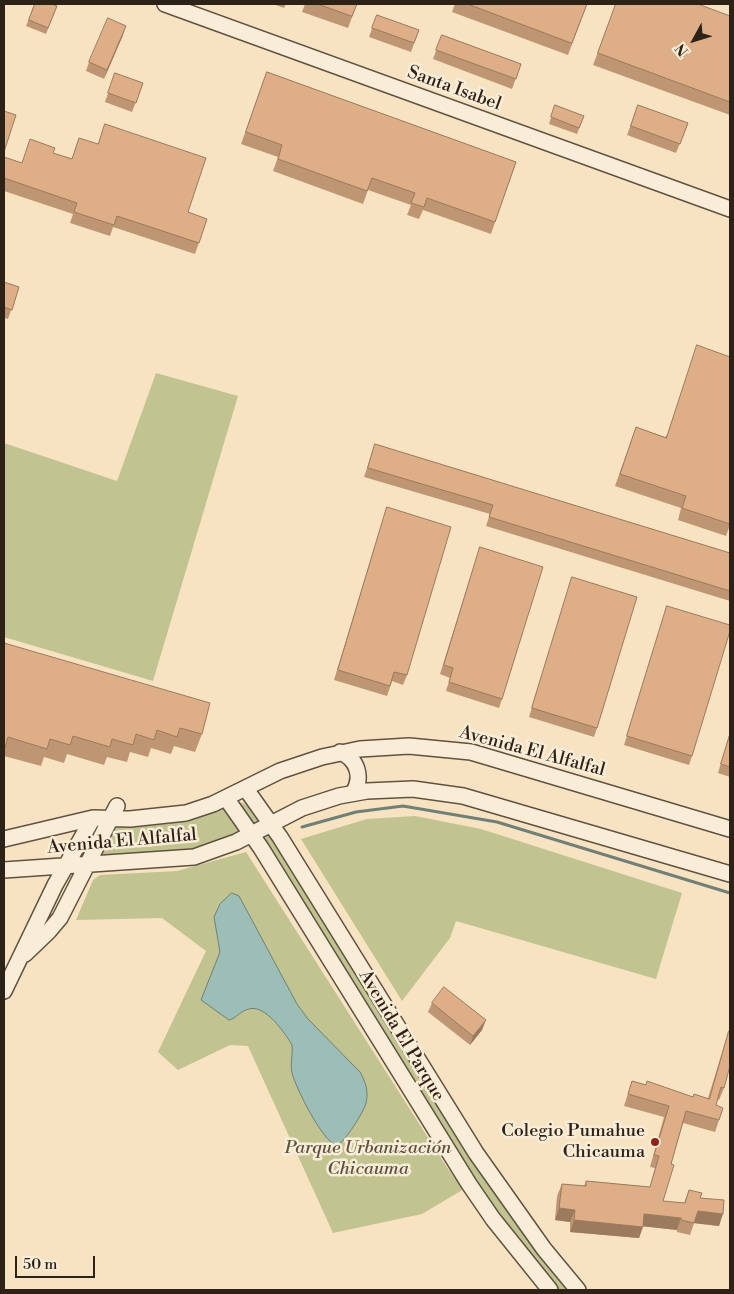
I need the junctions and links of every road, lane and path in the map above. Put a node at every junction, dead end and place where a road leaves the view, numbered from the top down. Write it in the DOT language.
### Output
graph roads {
  1 [pos="165,4"];
  2 [pos="730,209"];
  3 [pos="340,752"];
  4 [pos="246,789"];
  5 [pos="352,793"];
  6 [pos="226,798"];
  7 [pos="117,806"];
  8 [pos="93,818"];
  9 [pos="110,820"];
  10 [pos="272,824"];
  11 [pos="730,828"];
  12 [pos="252,835"];
  13 [pos="4,839"];
  14 [pos="88,866"];
  15 [pos="66,867"];
  16 [pos="4,870"];
  17 [pos="730,874"];
  18 [pos="19,960"];
  19 [pos="4,991"];
  20 [pos="381,999"];
  21 [pos="364,1010"];
  22 [pos="476,1153"];
  23 [pos="455,1162"];
  24 [pos="513,1207"];
  25 [pos="492,1219"];
  26 [pos="567,1278"];
  27 [pos="540,1284"];
  28 [pos="550,1290"];
  29 [pos="578,1290"];
  30 [pos="588,1290"];
  1 -- 2 [label="street, Santa Isabel"];
  3 -- 4 [label="street, Avenida El Alfalfal"];
  3 -- 5 [label="street"];
  3 -- 11 [label="street, Avenida El Alfalfal"];
  4 -- 6 [label="street, Avenida El Alfalfal"];
  4 -- 10 [label="street, Avenida El Parque"];
  5 -- 10 [label="street, Avenida El Alfalfal"];
  5 -- 17 [label="street, Avenida El Alfalfal"];
  6 -- 9 [label="street, Avenida El Alfalfal"];
  6 -- 12 [label="street, Avenida El Parque"];
  7 -- 9 [label="street"];
  8 -- 9 [label="street, Avenida El Alfalfal"];
  8 -- 13 [label="street, Avenida El Alfalfal"];
  8 -- 15 [label="street"];
  9 -- 14 [label="street"];
  10 -- 12 [label="street, Avenida El Alfalfal"];
  10 -- 20 [label="street, Avenida El Parque"];
  12 -- 14 [label="street, Avenida El Alfalfal"];
  12 -- 21 [label="street, Avenida El Parque"];
  14 -- 15 [label="street, Avenida El Alfalfal"];
  14 -- 18 [label="street"];
  15 -- 16 [label="street, Avenida El Alfalfal"];
  15 -- 18 [label="street"];
  18 -- 19 [label="street"];
  20 -- 21 [label="street"];
  20 -- 22 [label="street, Avenida El Parque"];
  21 -- 23 [label="street, Avenida El Parque"];
  22 -- 23 [label="street"];
  22 -- 24 [label="street, Avenida El Parque"];
  23 -- 25 [label="street, Avenida El Parque"];
  24 -- 25 [label="street"];
  24 -- 26 [label="street, Avenida El Parque"];
  25 -- 27 [label="street, Avenida El Parque"];
  26 -- 29 [label="street, Avenida El Parque"];
  26 -- 30 [label="street"];
  27 -- 28 [label="street, Avenida El Parque"];
}
